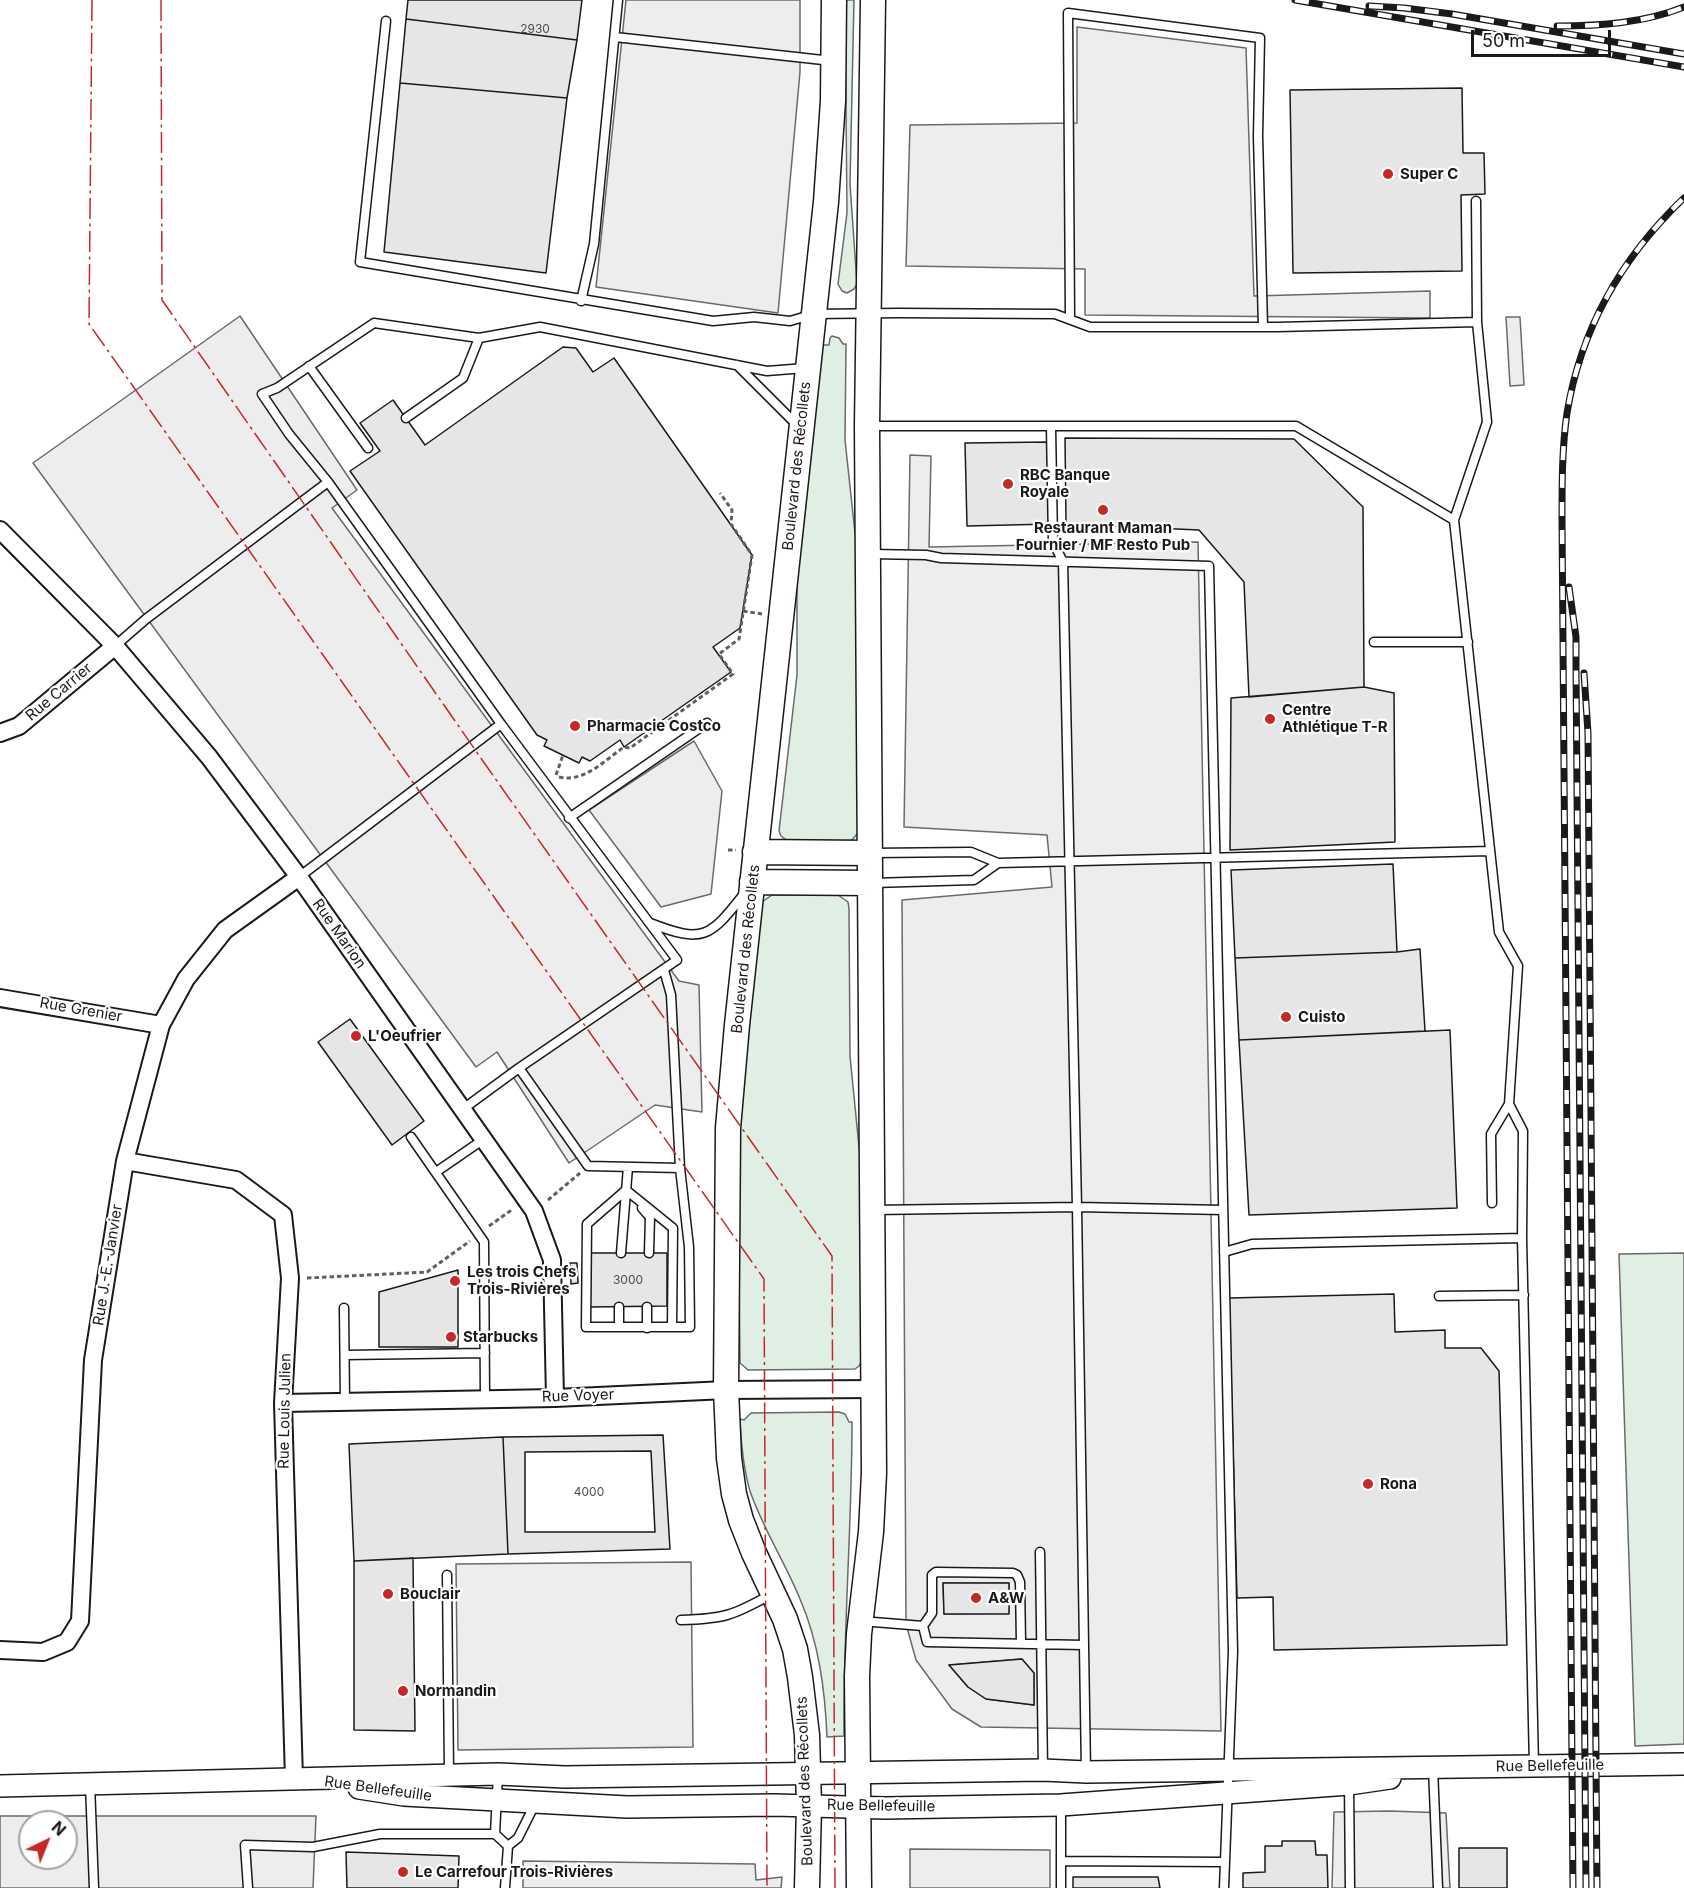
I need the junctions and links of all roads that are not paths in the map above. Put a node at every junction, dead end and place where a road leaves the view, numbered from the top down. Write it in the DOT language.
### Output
graph roads {
  1 [pos="618,0"];
  2 [pos="834,0"];
  3 [pos="873,0"];
  4 [pos="386,21"];
  5 [pos="615,37"];
  6 [pos="834,62"];
  7 [pos="1476,201"];
  8 [pos="581,301"];
  9 [pos="814,314"];
  10 [pos="868,314"];
  11 [pos="1070,319"];
  12 [pos="1477,322"];
  13 [pos="1263,327"];
  14 [pos="479,338"];
  15 [pos="737,365"];
  16 [pos="309,366"];
  17 [pos="808,368"];
  18 [pos="406,418"];
  19 [pos="867,426"];
  20 [pos="1051,427"];
  21 [pos="801,430"];
  22 [pos="368,448"];
  23 [pos="328,482"];
  24 [pos="1455,520"];
  25 [pos="0,530"];
  26 [pos="868,554"];
  27 [pos="1063,562"];
  28 [pos="1374,642"];
  29 [pos="1468,642"];
  30 [pos="115,646"];
  31 [pos="706,723"];
  32 [pos="501,724"];
  33 [pos="0,733"];
  34 [pos="569,818"];
  35 [pos="1490,851"];
  36 [pos="756,852"];
  37 [pos="869,853"];
  38 [pos="1215,859"];
  39 [pos="1069,862"];
  40 [pos="998,863"];
  41 [pos="299,877"];
  42 [pos="752,882"];
  43 [pos="870,882"];
  44 [pos="649,923"];
  45 [pos="664,969"];
  46 [pos="0,998"];
  47 [pos="161,1025"];
  48 [pos="519,1068"];
  49 [pos="1509,1104"];
  50 [pos="463,1109"];
  51 [pos="411,1137"];
  52 [pos="484,1139"];
  53 [pos="125,1161"];
  54 [pos="628,1167"];
  55 [pos="680,1168"];
  56 [pos="436,1172"];
  57 [pos="626,1190"];
  58 [pos="1492,1203"];
  59 [pos="1077,1207"];
  60 [pos="873,1210"];
  61 [pos="1223,1210"];
  62 [pos="1522,1238"];
  63 [pos="1224,1252"];
  64 [pos="621,1253"];
  65 [pos="649,1253"];
  66 [pos="1524,1294"];
  67 [pos="1439,1296"];
  68 [pos="619,1307"];
  69 [pos="647,1307"];
  70 [pos="344,1308"];
  71 [pos="619,1327"];
  72 [pos="672,1327"];
  73 [pos="647,1328"];
  74 [pos="484,1353"];
  75 [pos="345,1355"];
  76 [pos="874,1389"];
  77 [pos="726,1390"];
  78 [pos="555,1398"];
  79 [pos="485,1399"];
  80 [pos="345,1402"];
  81 [pos="283,1403"];
  82 [pos="1040,1552"];
  83 [pos="447,1575"];
  84 [pos="773,1593"];
  85 [pos="681,1620"];
  86 [pos="861,1621"];
  87 [pos="923,1626"];
  88 [pos="1021,1643"];
  89 [pos="1084,1645"];
  90 [pos="1042,1646"];
  91 [pos="0,1650"];
  92 [pos="1684,1764"];
  93 [pos="1534,1766"];
  94 [pos="1424,1767"];
  95 [pos="1228,1769"];
  96 [pos="1043,1770"];
  97 [pos="857,1772"];
  98 [pos="1086,1772"];
  99 [pos="498,1774"];
  100 [pos="808,1774"];
  101 [pos="448,1776"];
  102 [pos="1349,1776"];
  103 [pos="305,1779"];
  104 [pos="90,1784"];
  105 [pos="0,1786"];
  106 [pos="1227,1793"];
  107 [pos="448,1798"];
  108 [pos="496,1800"];
  109 [pos="536,1803"];
  110 [pos="808,1805"];
  111 [pos="1061,1805"];
  112 [pos="858,1808"];
  113 [pos="495,1834"];
  114 [pos="508,1846"];
  115 [pos="1061,1861"];
  116 [pos="1223,1862"];
  117 [pos="94,1888"];
  118 [pos="248,1888"];
  119 [pos="505,1888"];
  120 [pos="807,1888"];
  121 [pos="859,1888"];
  122 [pos="1061,1888"];
  123 [pos="1224,1888"];
  124 [pos="1350,1888"];
  125 [pos="1438,1888"];
  1 -- 5 [label="lane"];
  2 -- 6 [label="main road, Boulevard des Récollets"];
  3 -- 10 [label="main road"];
  4 -- 8 [label="lane"];
  5 -- 6 [label="lane"];
  5 -- 8 [label="lane"];
  6 -- 9 [label="main road, Boulevard des Récollets"];
  7 -- 12 [label="lane"];
  8 -- 9 [label="lane"];
  9 -- 10 [label="lane"];
  9 -- 17 [label="main road, Boulevard des Récollets"];
  10 -- 11 [label="lane"];
  10 -- 19 [label="main road"];
  11 -- 13 [label="lane"];
  11 -- 13 [label="lane"];
  12 -- 13 [label="lane"];
  12 -- 24 [label="lane"];
  14 -- 15 [label="lane"];
  14 -- 16 [label="lane"];
  14 -- 18 [label="lane"];
  15 -- 17 [label="lane"];
  15 -- 21 [label="lane"];
  16 -- 22 [label="lane"];
  16 -- 23 [label="lane"];
  17 -- 21 [label="main road, Boulevard des Récollets"];
  19 -- 20 [label="lane"];
  19 -- 26 [label="main road"];
  20 -- 24 [label="lane"];
  20 -- 27 [label="lane"];
  21 -- 36 [label="main road, Boulevard des Récollets"];
  23 -- 30 [label="lane"];
  23 -- 32 [label="lane"];
  24 -- 29 [label="lane"];
  25 -- 30 [label="street, Rue Marion"];
  26 -- 27 [label="lane"];
  26 -- 37 [label="main road"];
  27 -- 38 [label="lane"];
  27 -- 39 [label="lane"];
  28 -- 29 [label="lane"];
  29 -- 35 [label="lane"];
  30 -- 33 [label="street, Rue Carrier"];
  30 -- 41 [label="street, Rue Marion"];
  31 -- 34 [label="lane"];
  32 -- 34 [label="lane"];
  32 -- 41 [label="lane"];
  34 -- 44 [label="lane"];
  35 -- 38 [label="lane"];
  35 -- 49 [label="lane"];
  36 -- 37 [label="main road"];
  36 -- 42 [label="main road, Boulevard des Récollets"];
  37 -- 40 [label="lane"];
  37 -- 43 [label="main road"];
  38 -- 39 [label="lane"];
  38 -- 61 [label="lane"];
  39 -- 40 [label="lane"];
  39 -- 59 [label="lane"];
  40 -- 43 [label="lane"];
  41 -- 47 [label="street, Rue J.-E.-Janvier"];
  41 -- 50 [label="street, Rue Marion"];
  42 -- 43 [label="main road"];
  42 -- 44 [label="lane"];
  42 -- 77 [label="main road, Boulevard des Récollets"];
  43 -- 60 [label="main road"];
  44 -- 45 [label="lane"];
  45 -- 48 [label="lane"];
  45 -- 55 [label="lane"];
  46 -- 47 [label="street, Rue Grenier"];
  47 -- 53 [label="street, Rue J.-E.-Janvier"];
  48 -- 50 [label="lane"];
  48 -- 54 [label="lane"];
  49 -- 58 [label="lane"];
  49 -- 62 [label="lane"];
  50 -- 52 [label="street, Rue Marion"];
  51 -- 56 [label="lane"];
  52 -- 56 [label="lane"];
  52 -- 78 [label="street, Rue Marion"];
  53 -- 81 [label="street, Rue Louis Julien"];
  53 -- 91 [label="street, Rue J.-E.-Janvier"];
  54 -- 55 [label="lane"];
  54 -- 57 [label="lane"];
  55 -- 72 [label="lane"];
  56 -- 74 [label="lane"];
  57 -- 64 [label="lane"];
  57 -- 65 [label="lane"];
  57 -- 71 [label="lane"];
  57 -- 72 [label="lane"];
  59 -- 60 [label="lane"];
  59 -- 61 [label="lane"];
  59 -- 89 [label="lane"];
  60 -- 76 [label="main road"];
  61 -- 63 [label="lane"];
  62 -- 63 [label="lane"];
  62 -- 66 [label="lane"];
  63 -- 95 [label="lane"];
  66 -- 67 [label="lane"];
  66 -- 93 [label="lane"];
  68 -- 71 [label="lane"];
  69 -- 73 [label="lane"];
  70 -- 75 [label="lane"];
  71 -- 73 [label="lane"];
  72 -- 73 [label="lane"];
  74 -- 75 [label="lane"];
  74 -- 79 [label="lane"];
  75 -- 80 [label="lane"];
  76 -- 77 [label="street, Rue Voyer"];
  76 -- 86 [label="main road"];
  77 -- 78 [label="street, Rue Voyer"];
  77 -- 84 [label="main road, Boulevard des Récollets"];
  78 -- 79 [label="street, Rue Voyer"];
  79 -- 80 [label="street, Rue Voyer"];
  80 -- 81 [label="street, Rue Voyer"];
  81 -- 103 [label="street, Rue Louis Julien"];
  82 -- 90 [label="lane"];
  83 -- 101 [label="lane"];
  84 -- 85 [label="lane"];
  84 -- 100 [label="main road, Boulevard des Récollets"];
  86 -- 87 [label="lane"];
  86 -- 97 [label="main road"];
  87 -- 88 [label="lane"];
  87 -- 88 [label="lane"];
  88 -- 90 [label="lane"];
  89 -- 90 [label="lane"];
  89 -- 98 [label="lane"];
  90 -- 96 [label="lane"];
  92 -- 93 [label="street, Rue Bellefeuille"];
  93 -- 94 [label="street, Rue Bellefeuille"];
  94 -- 102 [label="street, Rue Bellefeuille"];
  94 -- 125 [label="lane"];
  95 -- 98 [label="street, Rue Bellefeuille"];
  95 -- 102 [label="street, Rue Bellefeuille"];
  95 -- 106 [label="lane"];
  96 -- 97 [label="street, Rue Bellefeuille"];
  96 -- 98 [label="street, Rue Bellefeuille"];
  97 -- 100 [label="street, Rue Bellefeuille"];
  97 -- 112 [label="main road"];
  99 -- 100 [label="street, Rue Bellefeuille"];
  99 -- 101 [label="street, Rue Bellefeuille"];
  99 -- 108 [label="lane"];
  100 -- 110 [label="main road, Boulevard des Récollets"];
  101 -- 103 [label="street, Rue Bellefeuille"];
  101 -- 107 [label="lane"];
  102 -- 106 [label="street, Rue Bellefeuille"];
  102 -- 124 [label="lane"];
  103 -- 104 [label="street, Rue Bellefeuille"];
  103 -- 107 [label="street, Rue Bellefeuille"];
  104 -- 105 [label="street, Rue Bellefeuille"];
  104 -- 117 [label="lane"];
  106 -- 111 [label="street, Rue Bellefeuille"];
  106 -- 116 [label="lane"];
  107 -- 108 [label="street, Rue Bellefeuille"];
  108 -- 109 [label="street, Rue Bellefeuille"];
  108 -- 113 [label="lane"];
  109 -- 110 [label="street, Rue Bellefeuille"];
  109 -- 114 [label="lane"];
  110 -- 112 [label="street, Rue Bellefeuille"];
  110 -- 120 [label="main road, Boulevard des Récollets"];
  111 -- 112 [label="street, Rue Bellefeuille"];
  111 -- 115 [label="lane"];
  112 -- 121 [label="main road"];
  113 -- 114 [label="lane"];
  113 -- 118 [label="lane"];
  114 -- 119 [label="lane"];
  115 -- 116 [label="lane"];
  115 -- 122 [label="lane"];
  116 -- 123 [label="lane"];
}
